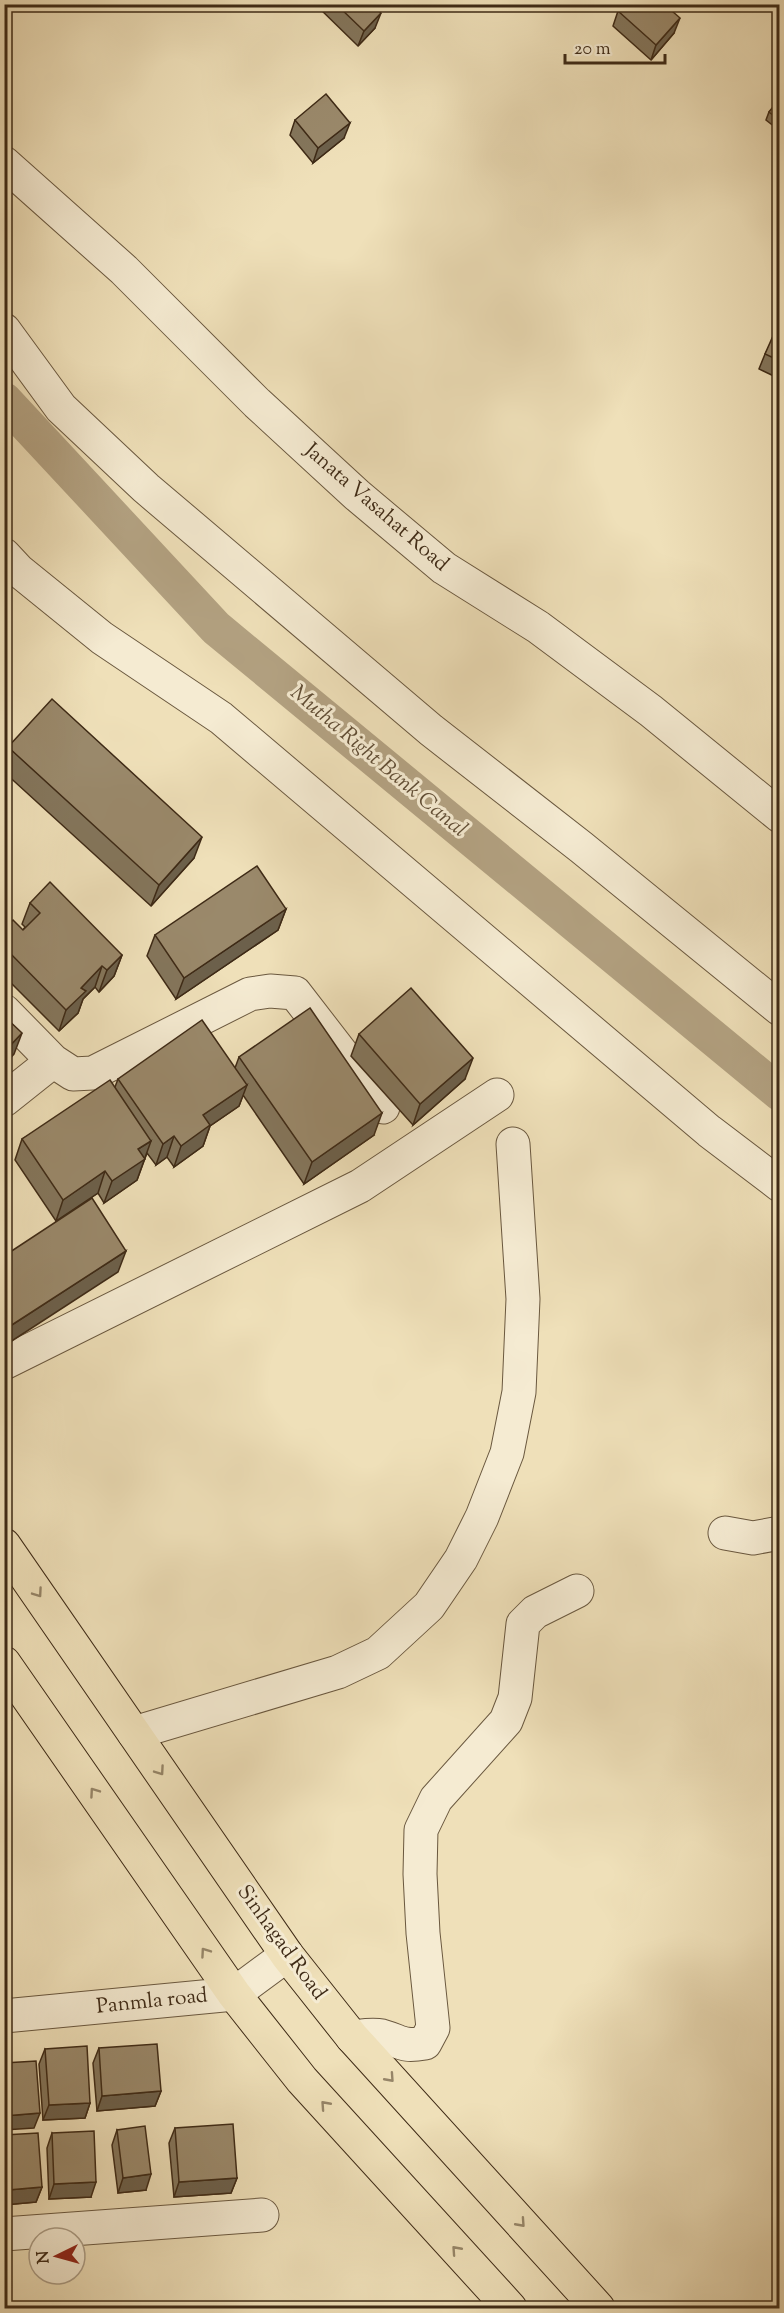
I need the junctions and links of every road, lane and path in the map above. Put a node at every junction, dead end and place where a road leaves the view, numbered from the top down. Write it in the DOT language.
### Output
graph roads {
  1 [pos="4,163"];
  2 [pos="4,330"];
  3 [pos="4,555"];
  4 [pos="780,816"];
  5 [pos="780,1009"];
  6 [pos="4,1011"];
  7 [pos="54,1061"];
  8 [pos="497,1095"];
  9 [pos="4,1100"];
  10 [pos="383,1107"];
  11 [pos="513,1144"];
  12 [pos="780,1185"];
  13 [pos="4,1363"];
  14 [pos="725,1533"];
  15 [pos="780,1533"];
  16 [pos="4,1545"];
  17 [pos="577,1591"];
  18 [pos="4,1663"];
  19 [pos="134,1733"];
  20 [pos="287,1955"];
  21 [pos="234,1994"];
  22 [pos="4,2016"];
  23 [pos="352,2037"];
  24 [pos="262,2215"];
  25 [pos="4,2234"];
  26 [pos="510,2308"];
  27 [pos="598,2308"];
  1 -- 4 [label="street, Janata Vasahat Road"];
  2 -- 5 [label="street"];
  3 -- 12 [label="street"];
  6 -- 7 [label="street"];
  7 -- 9 [label="street"];
  7 -- 10 [label="street"];
  8 -- 13 [label="street"];
  11 -- 19 [label="street"];
  14 -- 15 [label="street"];
  16 -- 19 [label="main road, Sinhagad Road, one-way"];
  17 -- 23 [label="street"];
  21 -- 18 [label="main road, one-way"];
  19 -- 20 [label="main road, Sinhagad Road, one-way"];
  20 -- 21 [label="street, Panmla road"];
  20 -- 23 [label="main road, Sinhagad Road"];
  21 -- 22 [label="street, Panmla road"];
  26 -- 21 [label="main road, one-way"];
  23 -- 27 [label="main road, Sinhagad Road, one-way"];
  24 -- 25 [label="street"];
}
